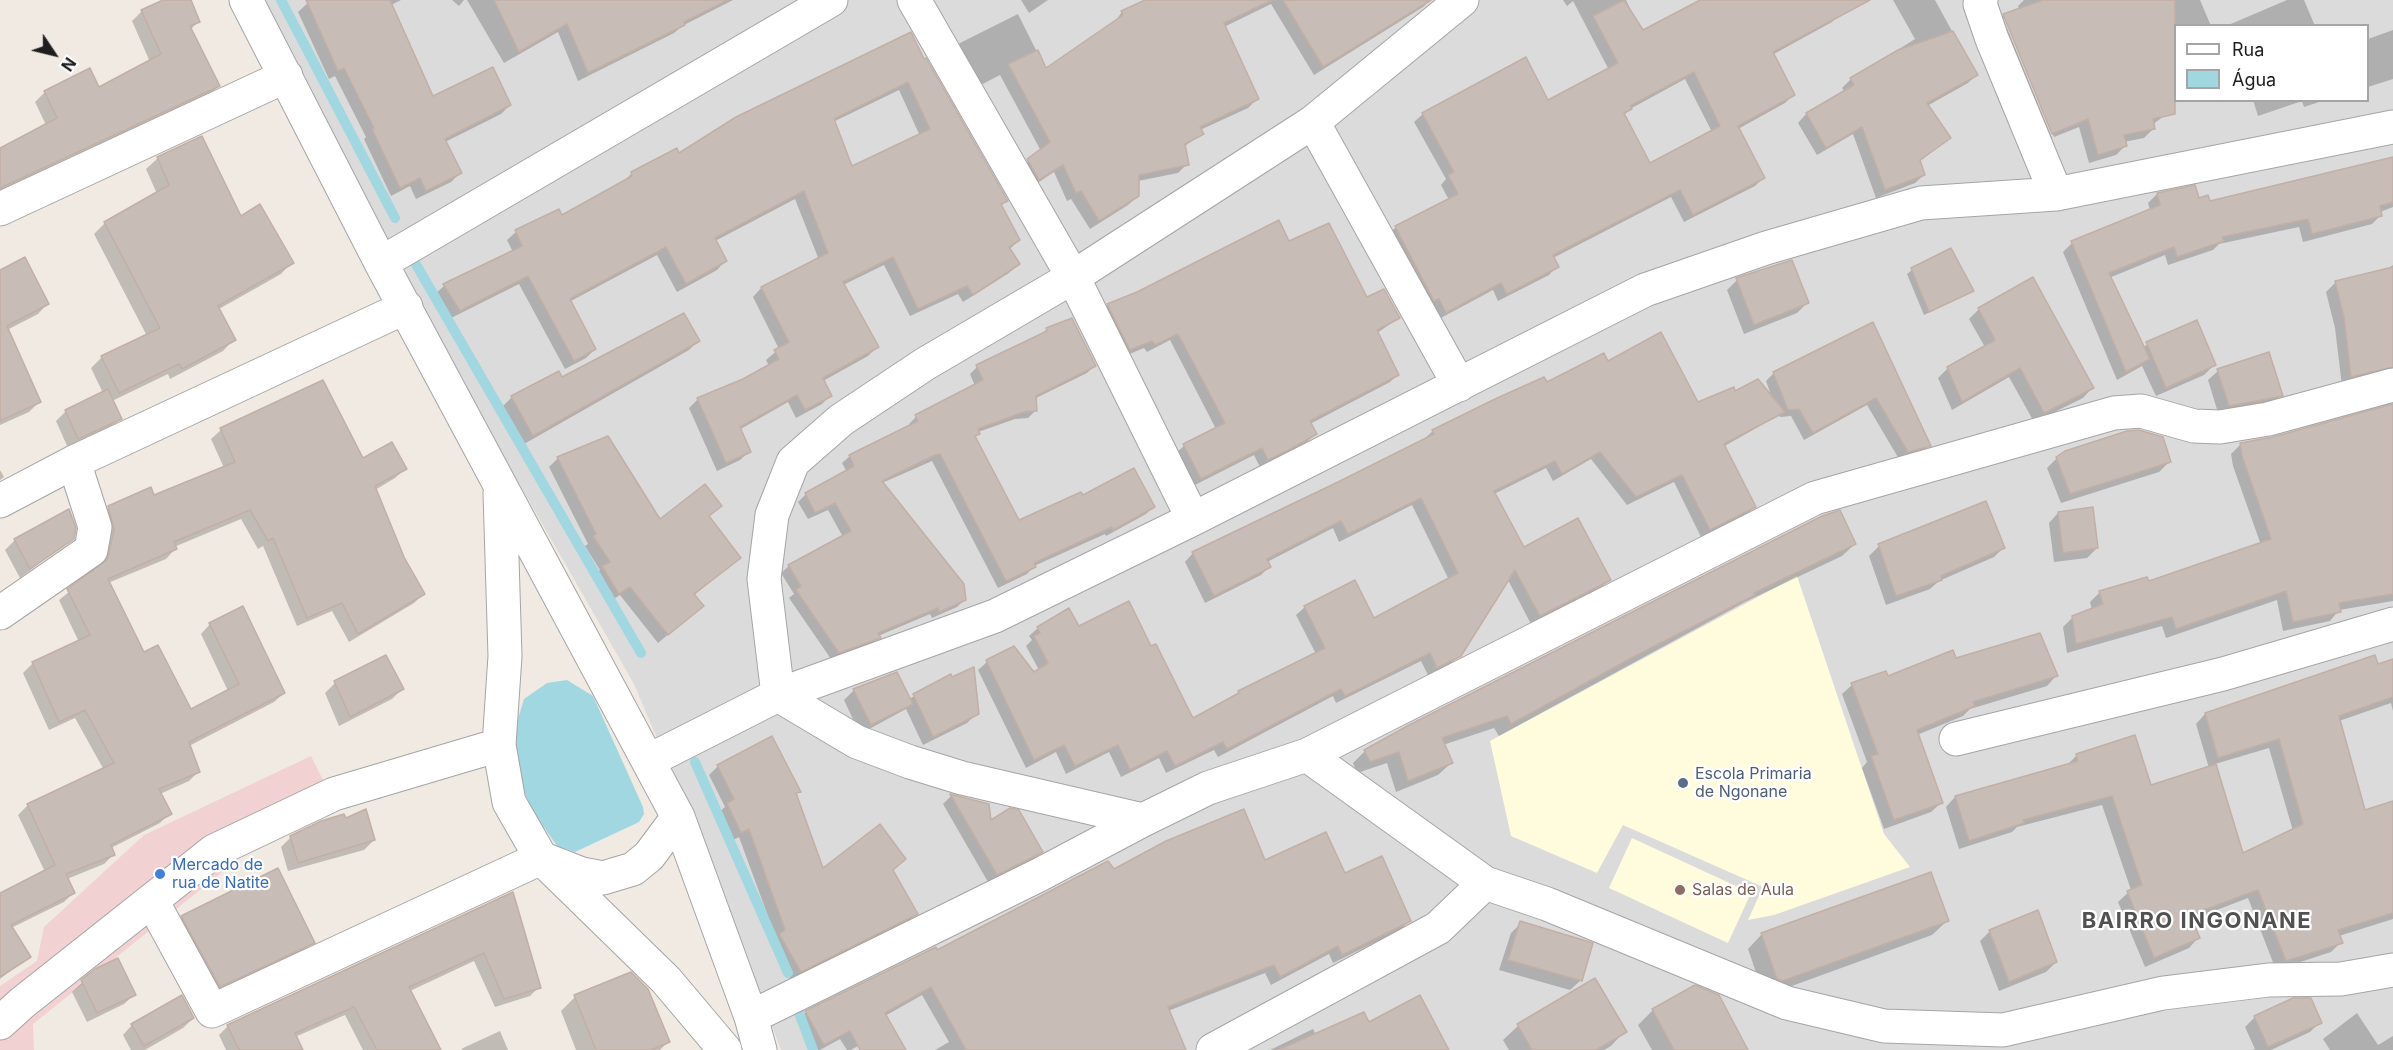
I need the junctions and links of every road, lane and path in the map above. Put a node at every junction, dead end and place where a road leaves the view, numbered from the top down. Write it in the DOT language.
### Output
graph roads {
  1 [pos="246,0"];
  2 [pos="831,0"];
  3 [pos="914,0"];
  4 [pos="1462,0"];
  5 [pos="1981,0"];
  6 [pos="286,76"];
  7 [pos="1313,122"];
  8 [pos="2393,127"];
  9 [pos="2056,194"];
  10 [pos="0,209"];
  11 [pos="381,263"];
  12 [pos="1073,277"];
  13 [pos="406,307"];
  14 [pos="2393,385"];
  15 [pos="1459,386"];
  16 [pos="74,462"];
  17 [pos="500,485"];
  18 [pos="0,501"];
  19 [pos="1193,519"];
  20 [pos="0,613"];
  21 [pos="2393,624"];
  22 [pos="778,695"];
  23 [pos="1956,739"];
  24 [pos="499,745"];
  25 [pos="1307,755"];
  26 [pos="648,761"];
  27 [pos="678,818"];
  28 [pos="1143,820"];
  29 [pos="541,858"];
  30 [pos="1485,883"];
  31 [pos="152,901"];
  32 [pos="2393,970"];
  33 [pos="751,1017"];
  34 [pos="0,1023"];
  35 [pos="1884,1038"];
  36 [pos="720,1049"];
  37 [pos="760,1050"];
  38 [pos="1213,1050"];
  1 -- 6 [label="street"];
  2 -- 11 [label="street"];
  3 -- 12 [label="street"];
  4 -- 7 [label="street"];
  5 -- 9 [label="street"];
  6 -- 10 [label="street"];
  6 -- 11 [label="street"];
  7 -- 12 [label="street"];
  7 -- 15 [label="street"];
  8 -- 9 [label="street"];
  9 -- 15 [label="street"];
  11 -- 13 [label="street"];
  12 -- 19 [label="street"];
  12 -- 22 [label="street"];
  13 -- 16 [label="street"];
  13 -- 17 [label="street"];
  14 -- 25 [label="street"];
  15 -- 19 [label="street"];
  16 -- 18 [label="street"];
  16 -- 20 [label="street"];
  17 -- 24 [label="street"];
  17 -- 26 [label="street"];
  19 -- 22 [label="street"];
  21 -- 23 [label="street"];
  22 -- 26 [label="street"];
  22 -- 28 [label="street"];
  24 -- 29 [label="street"];
  24 -- 31 [label="street"];
  25 -- 28 [label="street"];
  25 -- 30 [label="street"];
  26 -- 27 [label="street"];
  27 -- 29 [label="street"];
  27 -- 33 [label="street"];
  28 -- 33 [label="street"];
  29 -- 31 [label="street"];
  29 -- 36 [label="street"];
  30 -- 35 [label="street"];
  30 -- 38 [label="street"];
  31 -- 34 [label="street"];
  32 -- 35 [label="street"];
  33 -- 37 [label="street"];
}
